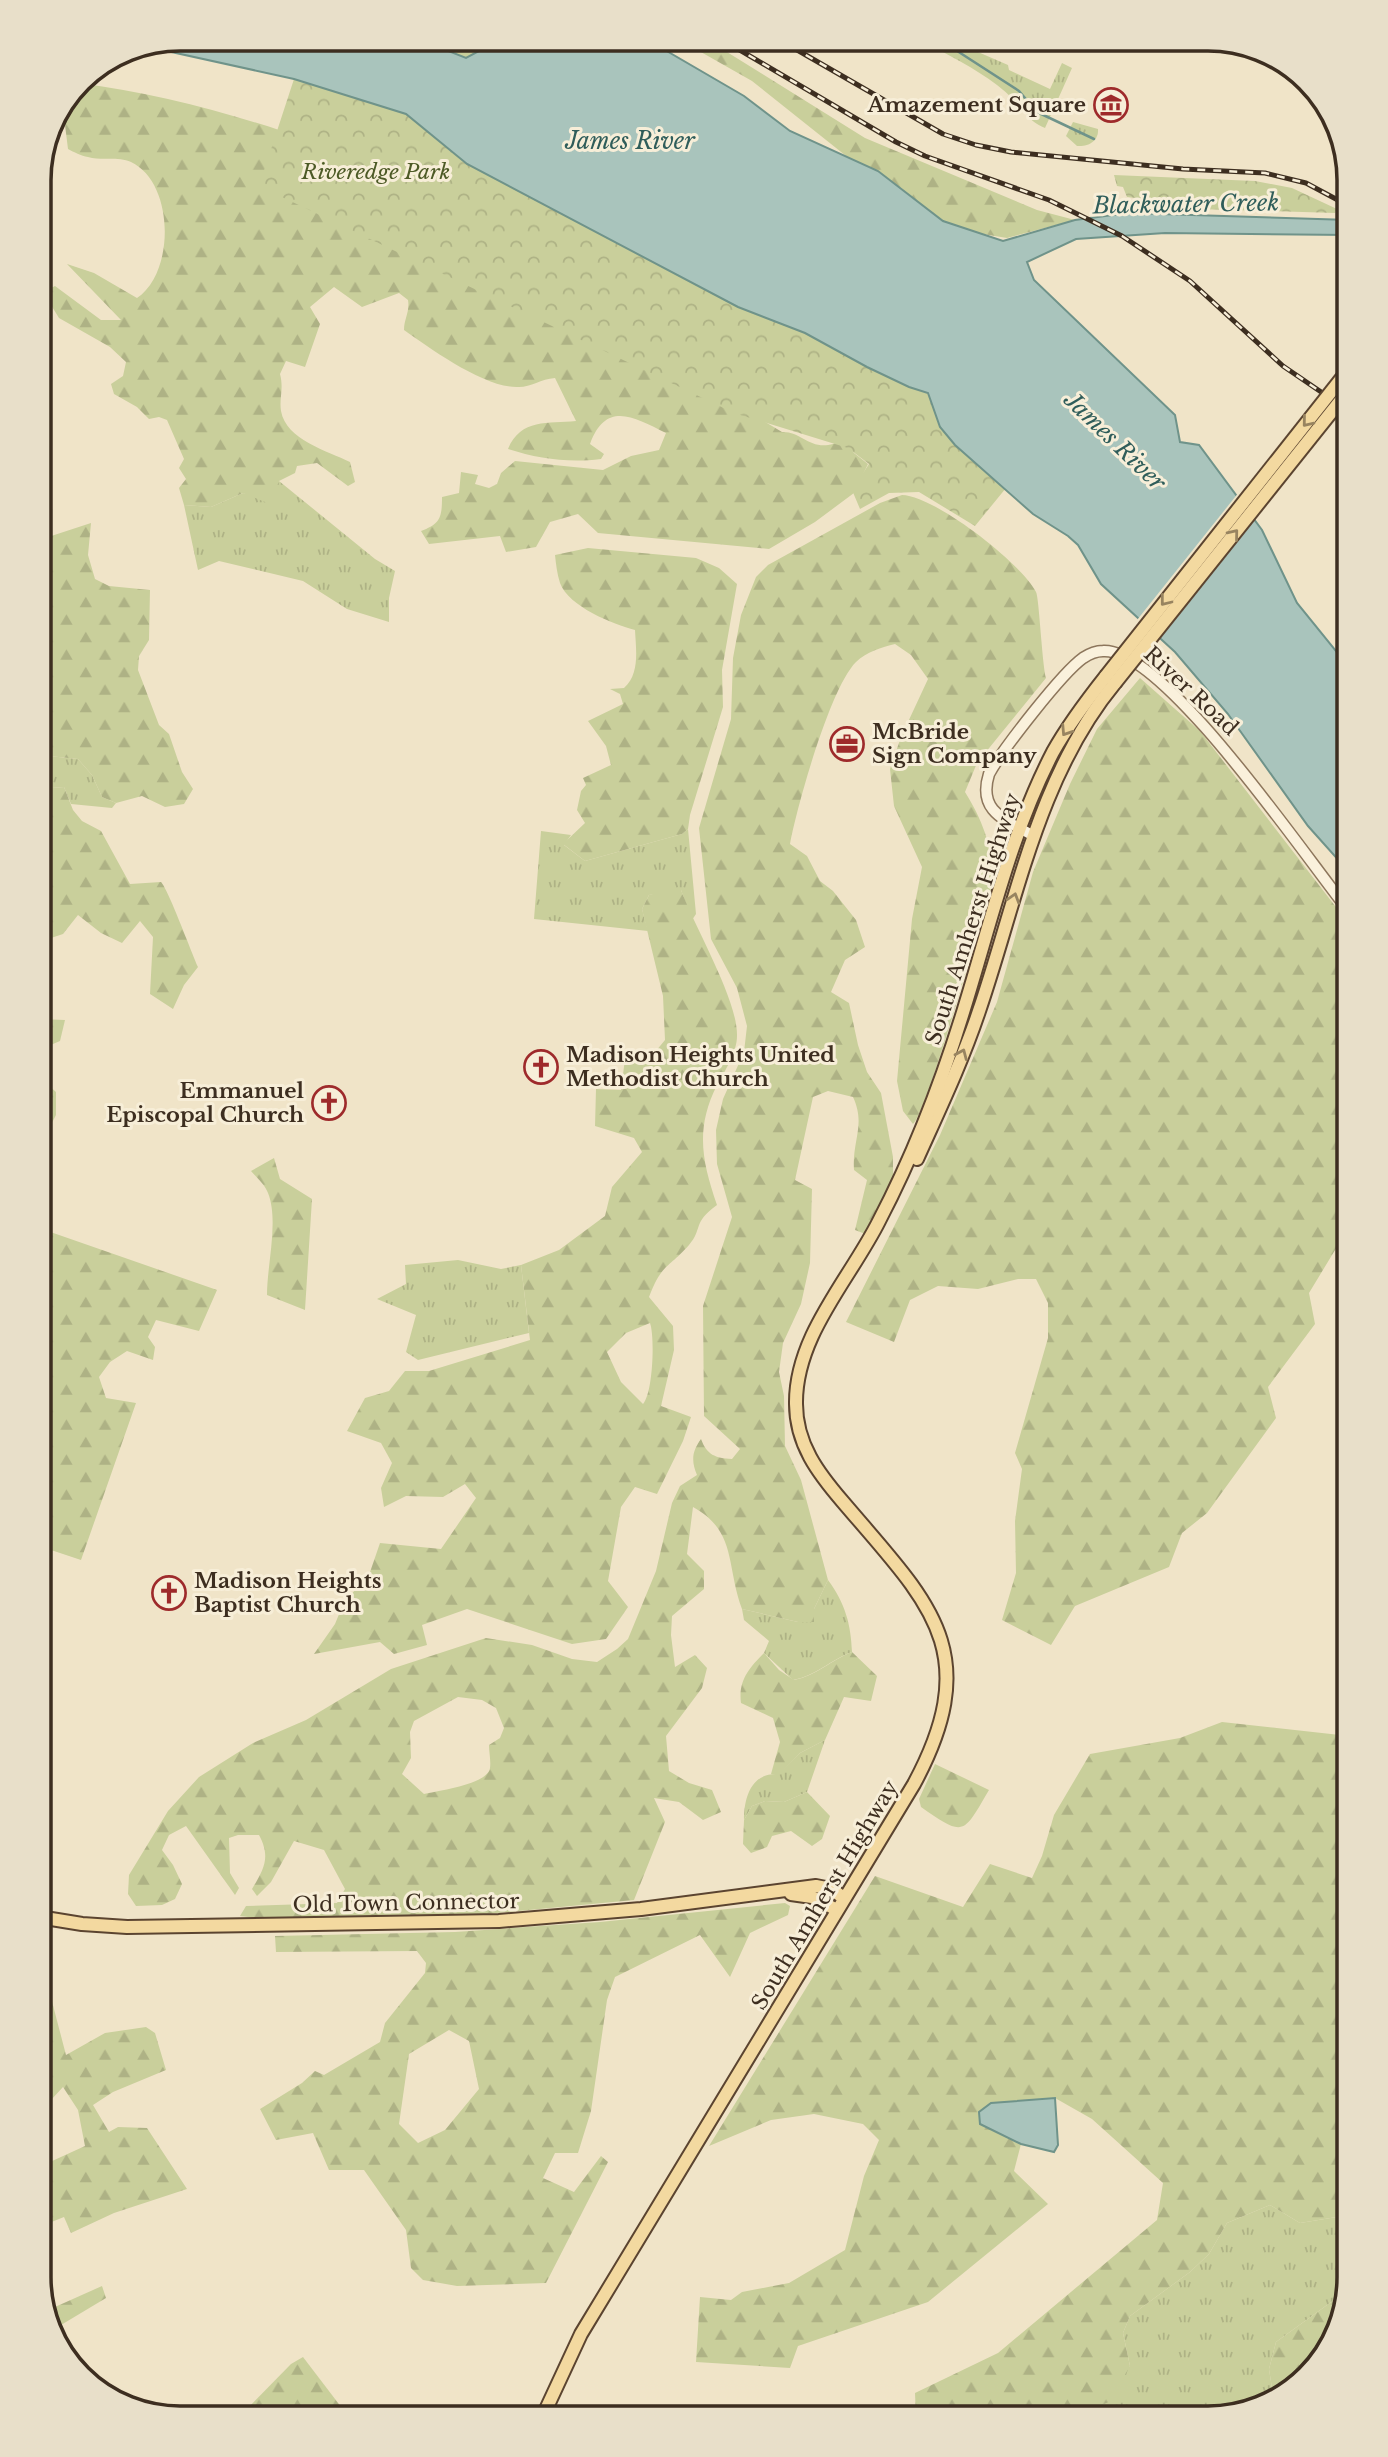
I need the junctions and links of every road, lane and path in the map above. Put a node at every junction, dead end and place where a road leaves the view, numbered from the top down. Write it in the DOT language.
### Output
graph roads {
  1 [pos="1337,385"];
  2 [pos="1337,405"];
  3 [pos="1110,679"];
  4 [pos="1020,828"];
  5 [pos="1034,836"];
  6 [pos="1337,895"];
  7 [pos="797,1384"];
  8 [pos="773,1893"];
  9 [pos="844,1898"];
  10 [pos="837,1910"];
  11 [pos="51,1919"];
  12 [pos="548,2406"];
  1 -- 3 [label="main road, South Amherst Highway, one-way, bridge"];
  3 -- 2 [label="main road, South Amherst Highway, one-way, bridge"];
  3 -- 4 [label="main road, South Amherst Highway, one-way"];
  3 -- 5 [label="main road, South Amherst Highway"];
  4 -- 5 [label="street, River Road"];
  4 -- 6 [label="street, River Road"];
  4 -- 7 [label="main road, South Amherst Highway"];
  7 -- 5 [label="main road, South Amherst Highway, one-way"];
  7 -- 9 [label="main road, South Amherst Highway"];
  8 -- 9 [label="main road, Old Town Connector"];
  8 -- 10 [label="main road, Old Town Connector"];
  8 -- 11 [label="main road, Old Town Connector"];
  9 -- 10 [label="main road, South Amherst Highway"];
  10 -- 12 [label="main road, South Amherst Highway"];
}
